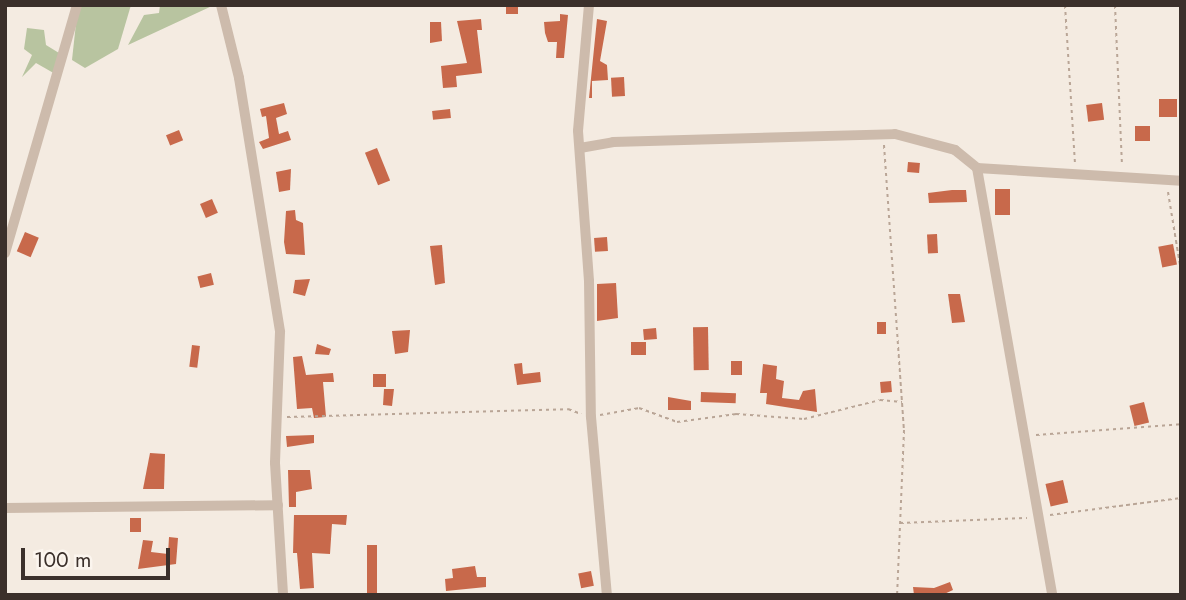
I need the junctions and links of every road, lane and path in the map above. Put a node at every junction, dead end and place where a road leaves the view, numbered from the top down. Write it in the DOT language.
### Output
graph roads {
  1 [pos="77,5"];
  2 [pos="221,5"];
  3 [pos="589,5"];
  4 [pos="1065,5"];
  5 [pos="1128,5"];
  6 [pos="1180,5"];
  7 [pos="1115,6"];
  8 [pos="1181,15"];
  9 [pos="883,135"];
  10 [pos="580,148"];
  11 [pos="977,168"];
  12 [pos="1076,175"];
  13 [pos="1123,179"];
  14 [pos="1166,181"];
  15 [pos="1181,181"];
  16 [pos="5,253"];
  17 [pos="1181,271"];
  18 [pos="1181,424"];
  19 [pos="1025,436"];
  20 [pos="278,505"];
  21 [pos="5,508"];
  22 [pos="283,595"];
  23 [pos="607,595"];
  24 [pos="898,595"];
  25 [pos="1052,595"];
  1 -- 16 [label="street"];
  2 -- 20 [label="street"];
  3 -- 10 [label="street"];
  4 -- 12 [label="path"];
  5 -- 7 [label="path"];
  6 -- 8 [label="path"];
  7 -- 13 [label="path"];
  9 -- 10 [label="street"];
  9 -- 11 [label="street"];
  9 -- 24 [label="path"];
  10 -- 23 [label="street"];
  11 -- 12 [label="street"];
  11 -- 19 [label="street"];
  12 -- 13 [label="street"];
  13 -- 14 [label="street"];
  14 -- 15 [label="street"];
  14 -- 17 [label="path"];
  18 -- 19 [label="path"];
  19 -- 25 [label="street"];
  20 -- 21 [label="street"];
  20 -- 22 [label="street"];
}
